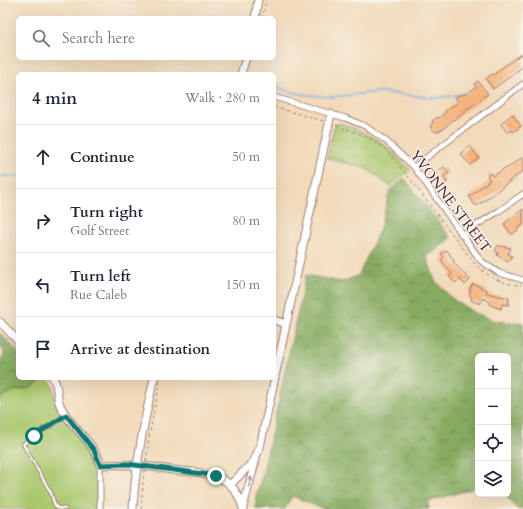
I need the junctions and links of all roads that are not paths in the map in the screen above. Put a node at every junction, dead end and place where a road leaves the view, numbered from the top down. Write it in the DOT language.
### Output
graph roads {
  1 [pos="258,0"];
  2 [pos="255,16"];
  3 [pos="245,60"];
  4 [pos="242,72"];
  5 [pos="523,84"];
  6 [pos="276,98"];
  7 [pos="331,114"];
  8 [pos="414,168"];
  9 [pos="523,194"];
  10 [pos="461,235"];
  11 [pos="523,280"];
  12 [pos="276,321"];
  13 [pos="0,322"];
  14 [pos="286,324"];
  15 [pos="16,339"];
  16 [pos="276,371"];
  17 [pos="54,380"];
  18 [pos="154,380"];
  19 [pos="274,380"];
  20 [pos="66,415"];
  21 [pos="256,457"];
  22 [pos="100,465"];
  23 [pos="137,465"];
  24 [pos="230,485"];
  25 [pos="243,508"];
  26 [pos="65,509"];
  27 [pos="100,509"];
  28 [pos="133,509"];
  1 -- 2 [label="street"];
  3 -- 4 [label="street"];
  5 -- 8 [label="street"];
  6 -- 7 [label="street, YVONNE STREET"];
  7 -- 8 [label="street, YVONNE STREET"];
  7 -- 14 [label="street"];
  8 -- 10 [label="street, YVONNE STREET"];
  9 -- 10 [label="street"];
  10 -- 11 [label="street, YVONNE STREET"];
  12 -- 14 [label="street"];
  13 -- 15 [label="street"];
  14 -- 16 [label="street"];
  17 -- 20 [label="street"];
  18 -- 23 [label="street"];
  19 -- 21 [label="street"];
  20 -- 22 [label="street"];
  20 -- 26 [label="lane"];
  21 -- 24 [label="street"];
  25 -- 21 [label="street, one-way"];
  22 -- 23 [label="street"];
  22 -- 27 [label="street"];
  23 -- 24 [label="street"];
  23 -- 28 [label="street"];
  24 -- 25 [label="street"];
}
